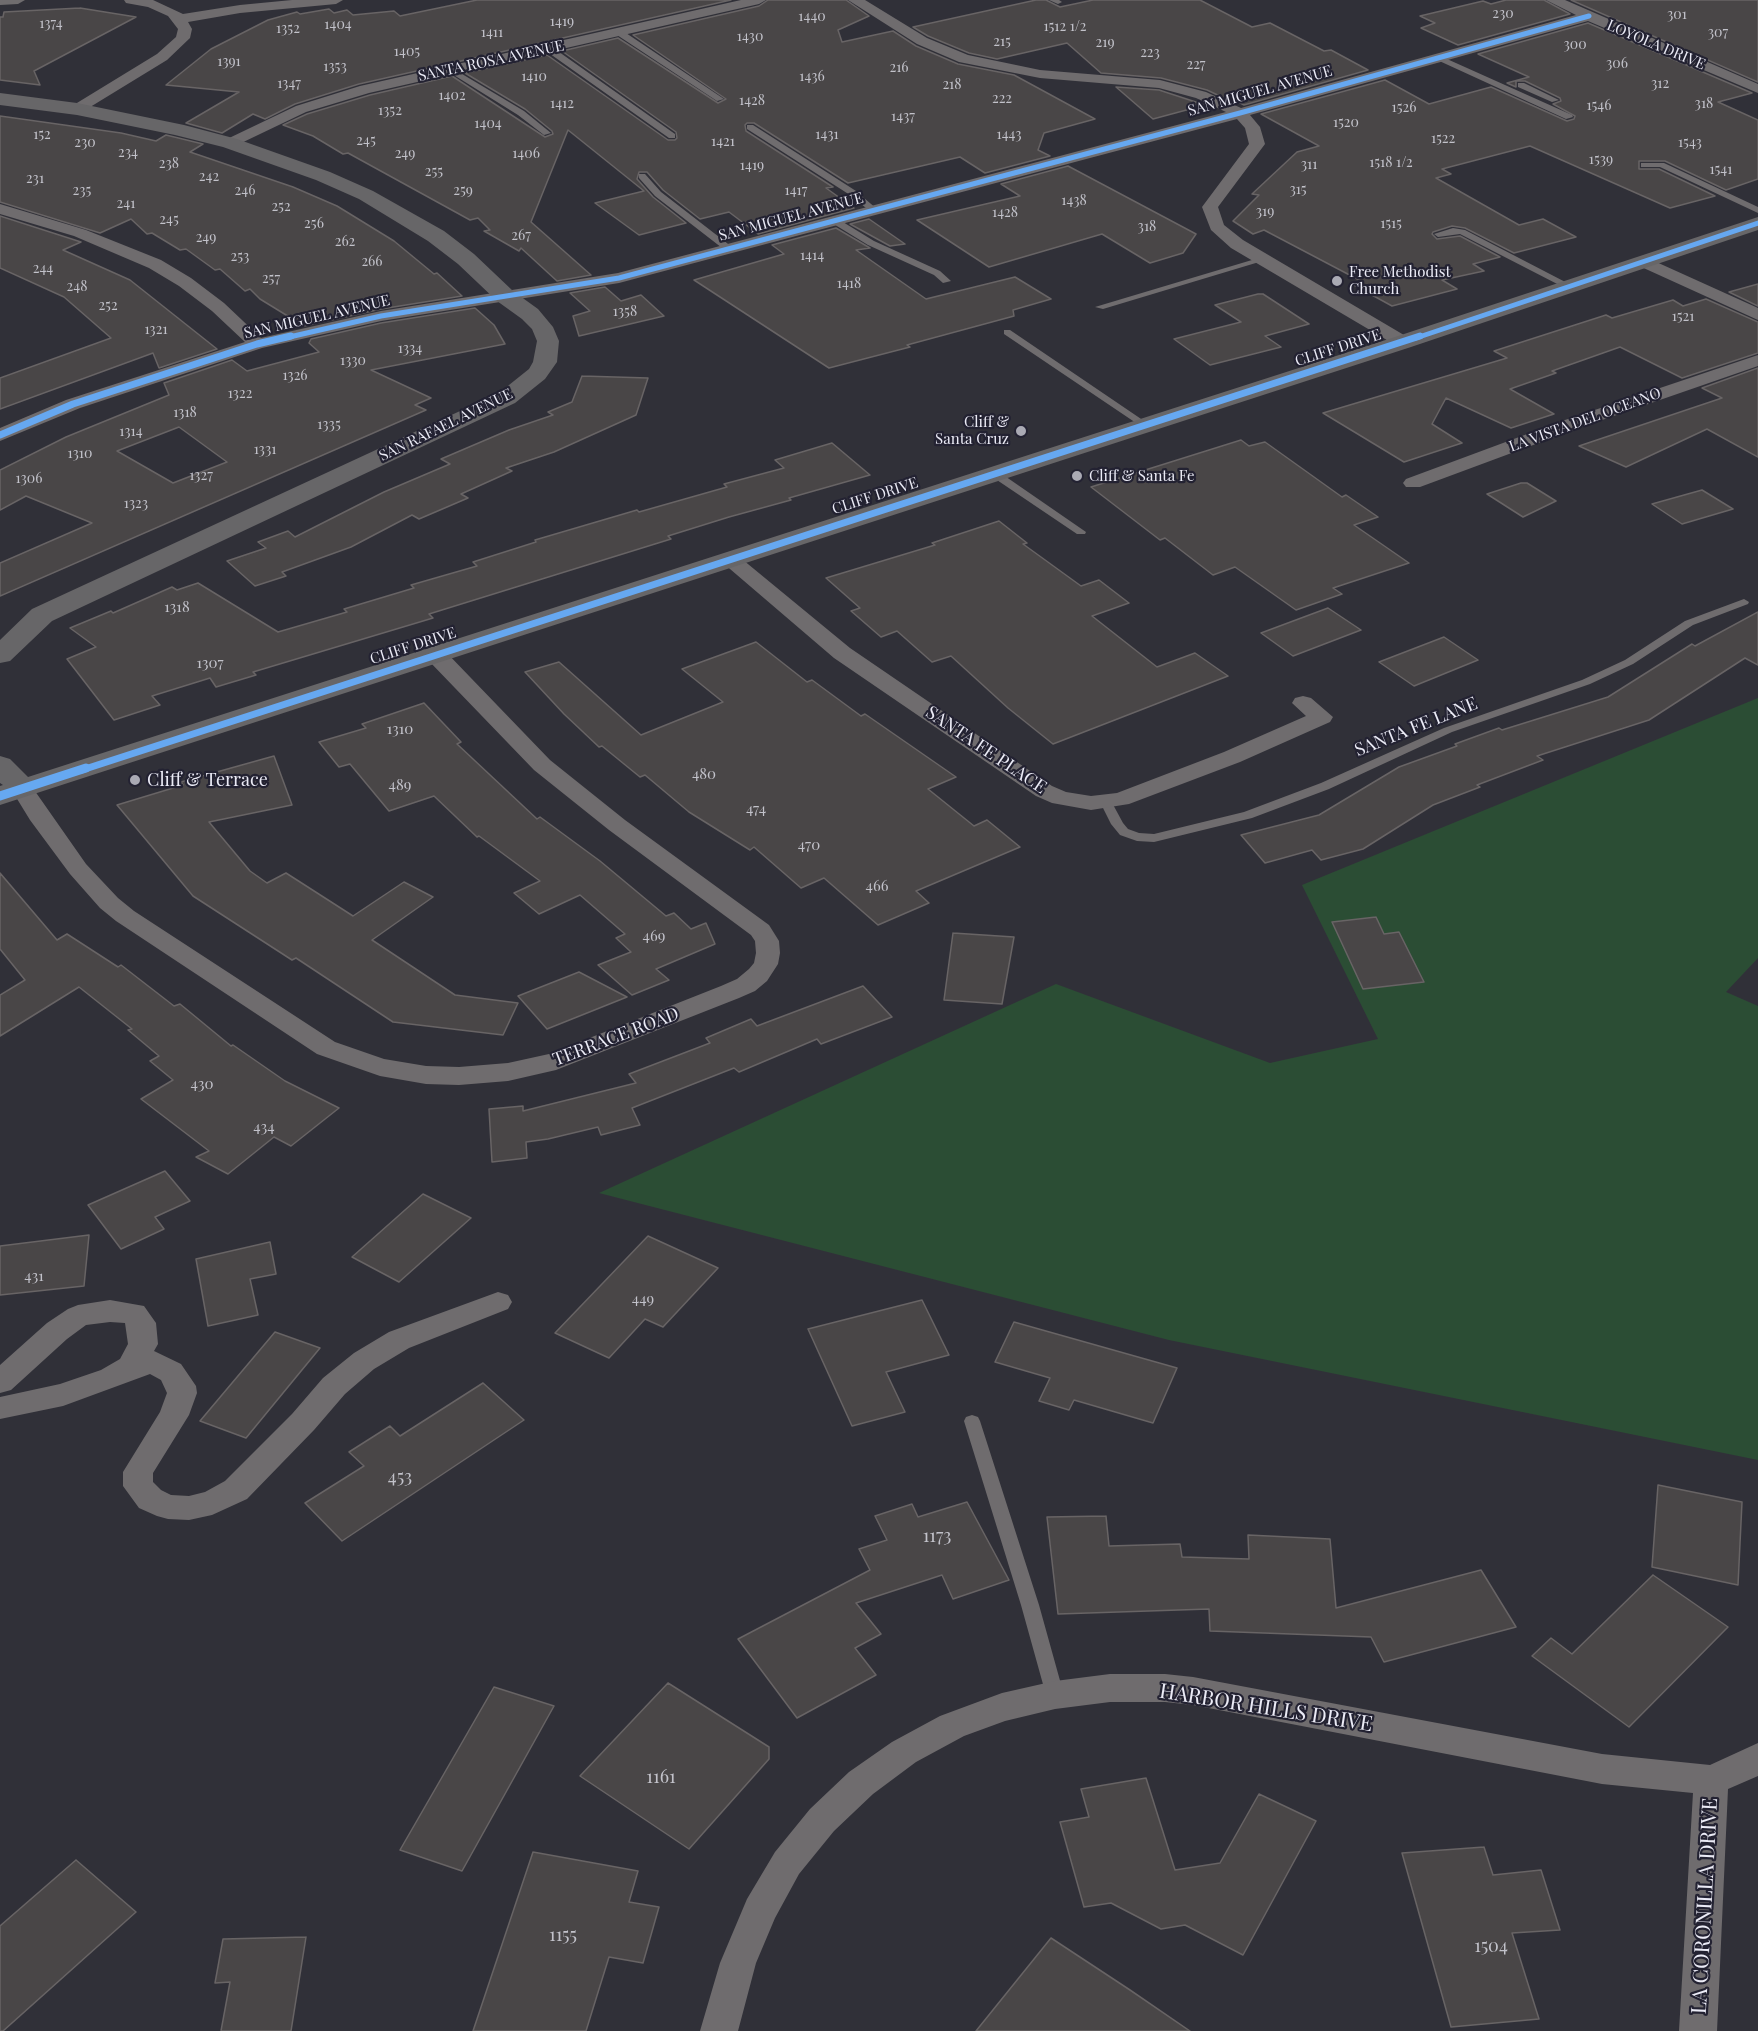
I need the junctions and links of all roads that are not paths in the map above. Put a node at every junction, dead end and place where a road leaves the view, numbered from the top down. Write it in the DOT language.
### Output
graph roads {
  1 [pos="18,0"];
  2 [pos="131,0"];
  3 [pos="336,0"];
  4 [pos="759,0"];
  5 [pos="855,0"];
  6 [pos="1553,0"];
  7 [pos="0,1"];
  8 [pos="1589,16"];
  9 [pos="180,19"];
  10 [pos="620,33"];
  11 [pos="549,49"];
  12 [pos="1444,55"];
  13 [pos="452,70"];
  14 [pos="1758,89"];
  15 [pos="0,99"];
  16 [pos="720,99"];
  17 [pos="1554,100"];
  18 [pos="77,109"];
  19 [pos="1240,113"];
  20 [pos="1569,117"];
  21 [pos="750,127"];
  22 [pos="547,132"];
  23 [pos="672,136"];
  24 [pos="230,143"];
  25 [pos="1644,165"];
  26 [pos="642,176"];
  27 [pos="0,209"];
  28 [pos="874,210"];
  29 [pos="1758,210"];
  30 [pos="835,221"];
  31 [pos="1758,223"];
  32 [pos="1438,234"];
  33 [pos="729,249"];
  34 [pos="1265,259"];
  35 [pos="1643,261"];
  36 [pos="946,281"];
  37 [pos="1568,286"];
  38 [pos="506,296"];
  39 [pos="1101,307"];
  40 [pos="1758,315"];
  41 [pos="1007,332"];
  42 [pos="1403,342"];
  43 [pos="257,344"];
  44 [pos="1758,360"];
  45 [pos="1145,425"];
  46 [pos="0,435"];
  47 [pos="995,474"];
  48 [pos="1413,483"];
  49 [pos="1081,532"];
  50 [pos="730,559"];
  51 [pos="1744,602"];
  52 [pos="0,655"];
  53 [pos="436,655"];
  54 [pos="1303,703"];
  55 [pos="0,765"];
  56 [pos="11,792"];
  57 [pos="1106,802"];
  58 [pos="498,1302"];
  59 [pos="130,1367"];
  60 [pos="0,1382"];
  61 [pos="0,1408"];
  62 [pos="972,1421"];
  63 [pos="1055,1695"];
  64 [pos="1758,1758"];
  65 [pos="1711,1780"];
  66 [pos="719,2031"];
  67 [pos="1698,2031"];
  1 -- 7 [label="street"];
  2 -- 9 [label="street"];
  3 -- 9 [label="street"];
  4 -- 10 [label="street, SANTA ROSA AVENUE"];
  5 -- 19 [label="street"];
  6 -- 8 [label="street, LOYOLA DRIVE"];
  8 -- 12 [label="street, SAN MIGUEL AVENUE"];
  8 -- 14 [label="street, LOYOLA DRIVE"];
  9 -- 18 [label="street"];
  10 -- 11 [label="street, SANTA ROSA AVENUE"];
  10 -- 16 [label="lane"];
  11 -- 13 [label="street, SANTA ROSA AVENUE"];
  11 -- 23 [label="lane"];
  12 -- 17 [label="lane"];
  12 -- 19 [label="street, SAN MIGUEL AVENUE"];
  12 -- 20 [label="lane"];
  13 -- 22 [label="lane"];
  13 -- 24 [label="street, SANTA ROSA AVENUE"];
  15 -- 18 [label="main road, SAN RAFAEL AVENUE"];
  18 -- 24 [label="main road, SAN RAFAEL AVENUE"];
  19 -- 28 [label="street, SAN MIGUEL AVENUE"];
  19 -- 34 [label="street"];
  21 -- 28 [label="lane"];
  24 -- 38 [label="main road, SAN RAFAEL AVENUE"];
  25 -- 29 [label="lane"];
  26 -- 33 [label="lane"];
  27 -- 43 [label="street"];
  28 -- 30 [label="street, SAN MIGUEL AVENUE"];
  30 -- 33 [label="street, SAN MIGUEL AVENUE"];
  30 -- 36 [label="lane"];
  31 -- 35 [label="main road, CLIFF DRIVE"];
  32 -- 37 [label="lane"];
  33 -- 38 [label="street, SAN MIGUEL AVENUE"];
  34 -- 39 [label="lane"];
  34 -- 42 [label="street"];
  35 -- 37 [label="main road, CLIFF DRIVE"];
  35 -- 40 [label="street"];
  37 -- 42 [label="main road, CLIFF DRIVE"];
  38 -- 43 [label="street, SAN MIGUEL AVENUE"];
  38 -- 52 [label="main road, SAN RAFAEL AVENUE"];
  41 -- 45 [label="lane"];
  42 -- 45 [label="main road, CLIFF DRIVE"];
  43 -- 46 [label="street, SAN MIGUEL AVENUE"];
  44 -- 48 [label="street, LA VISTA DEL OCEANO"];
  45 -- 47 [label="main road, CLIFF DRIVE"];
  47 -- 49 [label="lane"];
  47 -- 50 [label="main road, CLIFF DRIVE"];
  50 -- 53 [label="main road, CLIFF DRIVE"];
  50 -- 57 [label="street, SANTA FE PLACE"];
  51 -- 57 [label="lane, SANTA FE LANE"];
  53 -- 56 [label="main road, CLIFF DRIVE"];
  53 -- 56 [label="street, TERRACE ROAD"];
  54 -- 57 [label="street, SANTA FE PLACE"];
  55 -- 56 [label="main road"];
  58 -- 59 [label="street"];
  59 -- 60 [label="street"];
  59 -- 61 [label="street"];
  62 -- 63 [label="lane"];
  63 -- 65 [label="street, HARBOR HILLS DRIVE"];
  63 -- 66 [label="street, HARBOR HILLS DRIVE"];
  64 -- 65 [label="street, HARBOR HILLS DRIVE"];
  65 -- 67 [label="street, LA CORONILLA DRIVE"];
}
